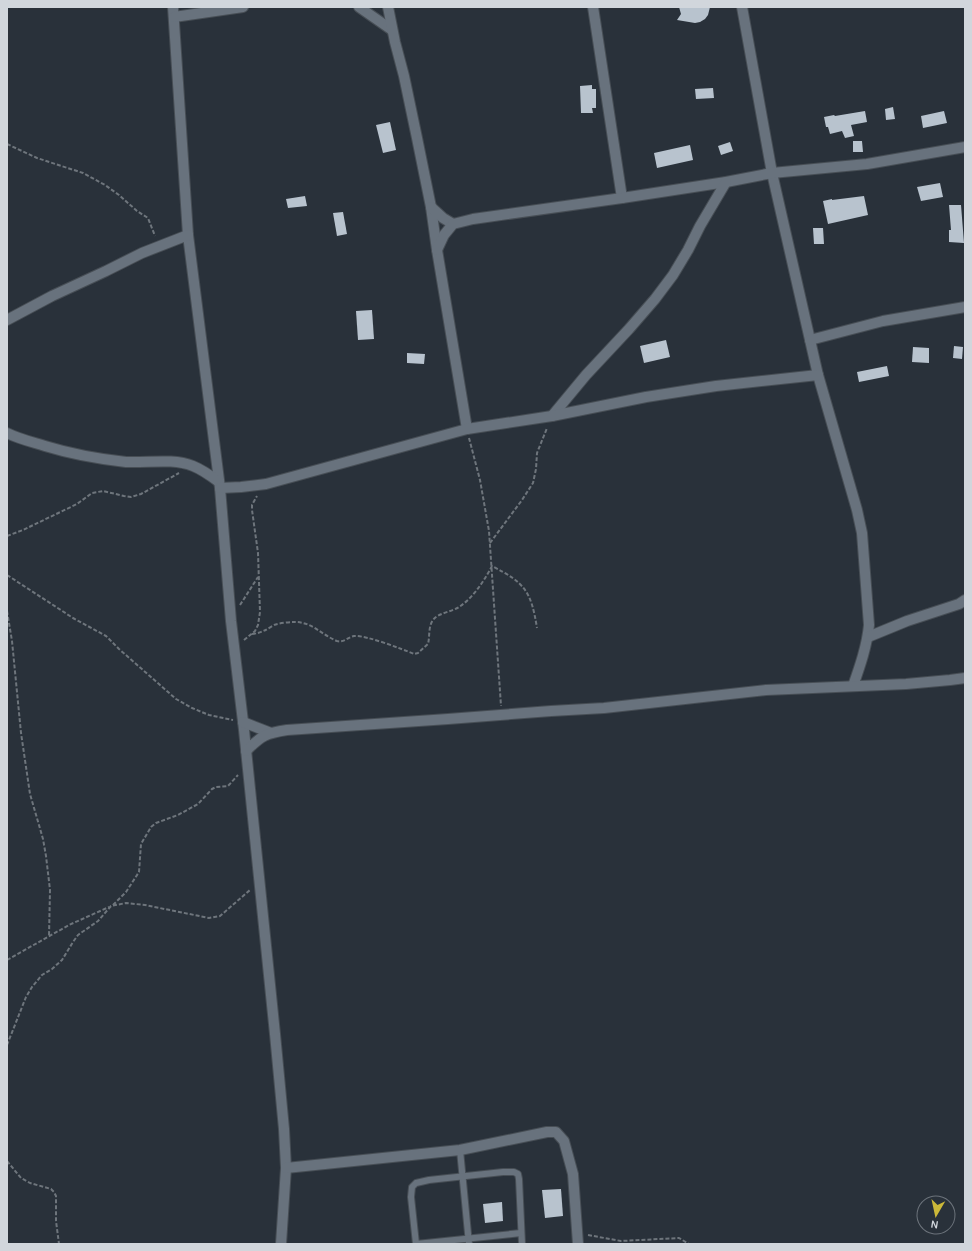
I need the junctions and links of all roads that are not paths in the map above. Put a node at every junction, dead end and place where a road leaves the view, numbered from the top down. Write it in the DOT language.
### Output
graph roads {
  1 [pos="242,7"];
  2 [pos="359,7"];
  3 [pos="388,7"];
  4 [pos="594,7"];
  5 [pos="742,7"];
  6 [pos="173,12"];
  7 [pos="392,30"];
  8 [pos="965,147"];
  9 [pos="772,173"];
  10 [pos="726,182"];
  11 [pos="622,198"];
  12 [pos="431,207"];
  13 [pos="454,224"];
  14 [pos="188,235"];
  15 [pos="437,250"];
  16 [pos="965,307"];
  17 [pos="7,320"];
  18 [pos="810,340"];
  19 [pos="818,376"];
  20 [pos="552,416"];
  21 [pos="467,429"];
  22 [pos="7,432"];
  23 [pos="220,485"];
  24 [pos="965,600"];
  25 [pos="868,637"];
  26 [pos="965,678"];
  27 [pos="853,686"];
  28 [pos="243,722"];
  29 [pos="270,733"];
  30 [pos="246,751"];
  31 [pos="460,1150"];
  32 [pos="286,1168"];
  33 [pos="463,1177"];
  34 [pos="521,1233"];
  35 [pos="469,1241"];
  36 [pos="282,1244"];
  37 [pos="416,1244"];
  38 [pos="522,1244"];
  39 [pos="578,1244"];
  1 -- 6 [label="street"];
  2 -- 7 [label="street"];
  3 -- 7 [label="street"];
  4 -- 11 [label="street"];
  5 -- 9 [label="street"];
  6 -- 14 [label="street"];
  7 -- 12 [label="street"];
  8 -- 9 [label="street"];
  9 -- 10 [label="street"];
  9 -- 18 [label="street"];
  10 -- 11 [label="street"];
  10 -- 20 [label="street"];
  11 -- 13 [label="street"];
  12 -- 13 [label="street"];
  12 -- 15 [label="street"];
  13 -- 15 [label="street"];
  14 -- 17 [label="street"];
  14 -- 23 [label="street"];
  15 -- 21 [label="street"];
  16 -- 18 [label="street"];
  18 -- 19 [label="street"];
  19 -- 20 [label="street"];
  19 -- 25 [label="street"];
  20 -- 21 [label="street"];
  21 -- 23 [label="street"];
  22 -- 23 [label="street"];
  23 -- 28 [label="street"];
  24 -- 25 [label="street"];
  25 -- 27 [label="street"];
  26 -- 27 [label="street"];
  27 -- 29 [label="street"];
  28 -- 29 [label="street"];
  28 -- 30 [label="street"];
  29 -- 30 [label="street"];
  30 -- 32 [label="street"];
  31 -- 32 [label="street"];
  31 -- 33 [label="lane"];
  31 -- 39 [label="street"];
  32 -- 36 [label="street"];
  33 -- 34 [label="lane"];
  33 -- 35 [label="lane"];
  33 -- 37 [label="lane"];
  34 -- 35 [label="lane"];
  34 -- 38 [label="lane"];
  35 -- 37 [label="lane"];
}
